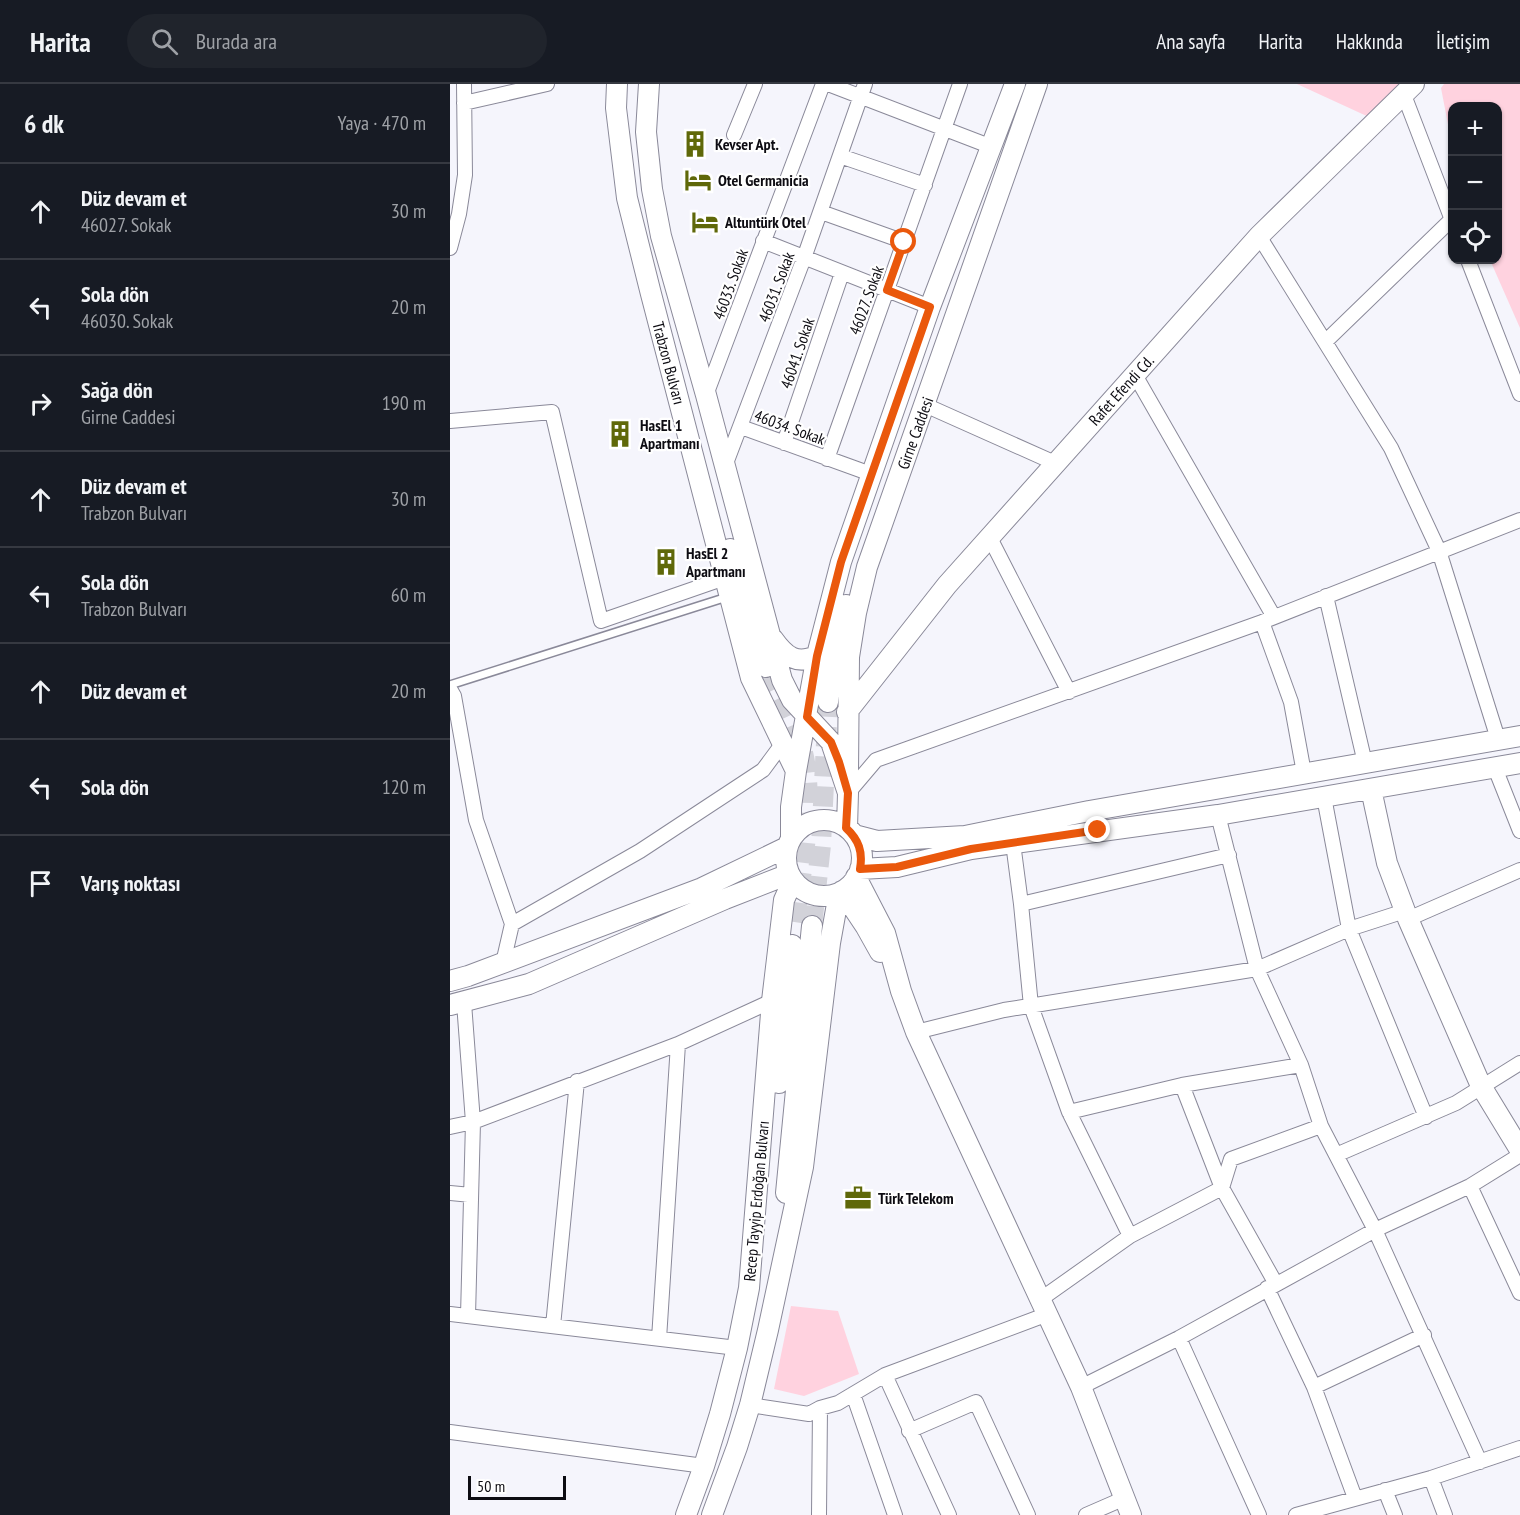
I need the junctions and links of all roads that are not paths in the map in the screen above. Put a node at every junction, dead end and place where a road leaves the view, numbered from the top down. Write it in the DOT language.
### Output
graph roads {
  1 [pos="464,84"];
  2 [pos="547,84"];
  3 [pos="606,84"];
  4 [pos="617,84"];
  5 [pos="649,84"];
  6 [pos="755,84"];
  7 [pos="823,84"];
  8 [pos="828,84"];
  9 [pos="1016,84"];
  10 [pos="1030,84"];
  11 [pos="1037,84"];
  12 [pos="955,85"];
  13 [pos="1408,89"];
  14 [pos="862,90"];
  15 [pos="465,103"];
  16 [pos="616,108"];
  17 [pos="945,129"];
  18 [pos="734,135"];
  19 [pos="992,147"];
  20 [pos="840,156"];
  21 [pos="925,185"];
  22 [pos="1449,210"];
  23 [pos="821,212"];
  24 [pos="454,213"];
  25 [pos="1448,224"];
  26 [pos="1258,236"];
  27 [pos="763,241"];
  28 [pos="904,242"];
  29 [pos="450,248"];
  30 [pos="804,258"];
  31 [pos="1470,264"];
  32 [pos="842,273"];
  33 [pos="887,290"];
  34 [pos="651,294"];
  35 [pos="930,307"];
  36 [pos="1325,342"];
  37 [pos="1135,375"];
  38 [pos="1520,393"];
  39 [pos="706,395"];
  40 [pos="925,405"];
  41 [pos="450,421"];
  42 [pos="741,427"];
  43 [pos="784,443"];
  44 [pos="827,459"];
  45 [pos="1055,464"];
  46 [pos="724,466"];
  47 [pos="871,474"];
  48 [pos="1520,520"];
  49 [pos="990,538"];
  50 [pos="1439,552"];
  51 [pos="727,587"];
  52 [pos="1326,597"];
  53 [pos="1268,620"];
  54 [pos="770,635"];
  55 [pos="817,656"];
  56 [pos="767,671"];
  57 [pos="451,692"];
  58 [pos="1069,692"];
  59 [pos="828,702"];
  60 [pos="847,712"];
  61 [pos="807,717"];
  62 [pos="1520,736"];
  63 [pos="1498,739"];
  64 [pos="783,742"];
  65 [pos="1365,763"];
  66 [pos="1520,763"];
  67 [pos="1495,768"];
  68 [pos="796,771"];
  69 [pos="1304,773"];
  70 [pos="1371,789"];
  71 [pos="848,793"];
  72 [pos="1324,797"];
  73 [pos="1218,815"];
  74 [pos="850,831"];
  75 [pos="1520,831"];
  76 [pos="789,842"];
  77 [pos="1013,843"];
  78 [pos="1229,855"];
  79 [pos="1520,870"];
  80 [pos="858,873"];
  81 [pos="791,877"];
  82 [pos="841,892"];
  83 [pos="1021,904"];
  84 [pos="1406,915"];
  85 [pos="512,924"];
  86 [pos="1350,929"];
  87 [pos="503,963"];
  88 [pos="1257,969"];
  89 [pos="450,981"];
  90 [pos="901,991"];
  91 [pos="772,1001"];
  92 [pos="457,1004"];
  93 [pos="1031,1006"];
  94 [pos="916,1032"];
  95 [pos="678,1044"];
  96 [pos="1520,1063"];
  97 [pos="1301,1065"];
  98 [pos="577,1081"];
  99 [pos="1182,1085"];
  100 [pos="1482,1086"];
  101 [pos="1070,1112"];
  102 [pos="1426,1117"];
  103 [pos="473,1122"];
  104 [pos="1321,1126"];
  105 [pos="450,1127"];
  106 [pos="1520,1150"];
  107 [pos="1336,1155"];
  108 [pos="1520,1155"];
  109 [pos="1470,1186"];
  110 [pos="1222,1188"];
  111 [pos="450,1193"];
  112 [pos="471,1195"];
  113 [pos="1375,1230"];
  114 [pos="1130,1236"];
  115 [pos="1272,1286"];
  116 [pos="749,1288"];
  117 [pos="1520,1293"];
  118 [pos="1045,1307"];
  119 [pos="450,1314"];
  120 [pos="468,1316"];
  121 [pos="553,1326"];
  122 [pos="768,1330"];
  123 [pos="1424,1335"];
  124 [pos="1179,1338"];
  125 [pos="659,1339"];
  126 [pos="737,1348"];
  127 [pos="885,1376"];
  128 [pos="1081,1387"];
  129 [pos="1314,1388"];
  130 [pos="853,1394"];
  131 [pos="750,1405"];
  132 [pos="820,1408"];
  133 [pos="909,1431"];
  134 [pos="450,1432"];
  135 [pos="1519,1453"];
  136 [pos="1480,1462"];
  137 [pos="704,1466"];
  138 [pos="1431,1478"];
  139 [pos="1385,1490"];
  140 [pos="1354,1498"];
  141 [pos="1128,1506"];
  142 [pos="686,1515"];
  143 [pos="712,1515"];
  144 [pos="819,1515"];
  145 [pos="895,1515"];
  146 [pos="949,1515"];
  147 [pos="1028,1515"];
  148 [pos="1086,1515"];
  149 [pos="1259,1515"];
  150 [pos="1296,1515"];
  151 [pos="1395,1515"];
  152 [pos="1445,1515"];
  1 -- 15 [label="street"];
  2 -- 15 [label="street"];
  3 -- 16 [label="main road"];
  4 -- 16 [label="main road, Trabzon Bulvarı"];
  5 -- 39 [label="main road, Trabzon Bulvarı"];
  6 -- 18 [label="street"];
  7 -- 27 [label="street, 46033. Sokak"];
  8 -- 14 [label="street"];
  9 -- 19 [label="main road, Girne Caddesi"];
  10 -- 59 [label="main road, Girne Caddesi"];
  11 -- 40 [label="main road, Girne Caddesi"];
  12 -- 17 [label="street, 46027. Sokak"];
  13 -- 22 [label="street"];
  13 -- 26 [label="main road, Rafet Efendi Cd."];
  14 -- 17 [label="street"];
  14 -- 20 [label="street, 46031. Sokak"];
  15 -- 24 [label="street"];
  16 -- 34 [label="main road, Trabzon Bulvarı"];
  17 -- 19 [label="street"];
  17 -- 21 [label="street, 46027. Sokak"];
  19 -- 35 [label="main road, Girne Caddesi"];
  20 -- 21 [label="street"];
  20 -- 23 [label="street, 46031. Sokak"];
  21 -- 28 [label="street, 46027. Sokak"];
  23 -- 28 [label="street"];
  23 -- 30 [label="street, 46031. Sokak"];
  24 -- 29 [label="street"];
  25 -- 36 [label="street"];
  26 -- 36 [label="street"];
  26 -- 37 [label="main road, Rafet Efendi Cd."];
  27 -- 30 [label="street"];
  27 -- 39 [label="street, 46033. Sokak"];
  28 -- 33 [label="street, 46027. Sokak"];
  30 -- 32 [label="street"];
  30 -- 42 [label="street, 46031. Sokak"];
  31 -- 38 [label="street"];
  32 -- 33 [label="street"];
  32 -- 43 [label="street, 46041. Sokak"];
  33 -- 35 [label="street"];
  33 -- 44 [label="street, 46027. Sokak"];
  34 -- 51 [label="main road, Trabzon Bulvarı"];
  34 -- 56 [label="main road"];
  35 -- 47 [label="main road, Girne Caddesi"];
  36 -- 50 [label="street"];
  37 -- 45 [label="main road, Rafet Efendi Cd."];
  37 -- 53 [label="street"];
  39 -- 46 [label="main road, Trabzon Bulvarı"];
  40 -- 45 [label="street"];
  40 -- 60 [label="main road, Girne Caddesi"];
  41 -- 51 [label="street"];
  42 -- 43 [label="street, 46034. Sokak"];
  42 -- 46 [label="street, 46031. Sokak"];
  43 -- 44 [label="street, 46034. Sokak"];
  44 -- 47 [label="street, 46034. Sokak"];
  45 -- 49 [label="main road, Rafet Efendi Cd."];
  46 -- 54 [label="main road, Trabzon Bulvarı"];
  47 -- 55 [label="main road, Girne Caddesi"];
  48 -- 50 [label="street"];
  49 -- 58 [label="street"];
  49 -- 60 [label="main road, Rafet Efendi Cd."];
  50 -- 52 [label="street"];
  50 -- 63 [label="street"];
  51 -- 57 [label="lane"];
  51 -- 64 [label="main road, Trabzon Bulvarı"];
  52 -- 53 [label="street"];
  52 -- 65 [label="street"];
  53 -- 58 [label="street"];
  53 -- 69 [label="street"];
  54 -- 55 [label="main road"];
  54 -- 61 [label="main road, Trabzon Bulvarı"];
  55 -- 61 [label="main road"];
  57 -- 85 [label="street"];
  58 -- 71 [label="street"];
  60 -- 71 [label="main road, Girne Caddesi"];
  61 -- 68 [label="main road"];
  61 -- 71 [label="main road, Trabzon Bulvarı"];
  62 -- 63 [label="main road"];
  63 -- 65 [label="main road"];
  64 -- 68 [label="main road, Trabzon Bulvarı"];
  64 -- 85 [label="street"];
  65 -- 69 [label="main road"];
  66 -- 67 [label="main road"];
  67 -- 70 [label="main road"];
  67 -- 75 [label="street"];
  68 -- 76 [label="main road"];
  69 -- 74 [label="main road"];
  70 -- 72 [label="main road"];
  70 -- 84 [label="main road"];
  71 -- 74 [label="main road, Trabzon Bulvarı"];
  72 -- 73 [label="main road"];
  72 -- 86 [label="street"];
  73 -- 77 [label="main road"];
  73 -- 78 [label="street"];
  74 -- 76 [label="main road"];
  74 -- 80 [label="main road"];
  76 -- 81 [label="main road"];
  76 -- 87 [label="main road"];
  77 -- 80 [label="main road"];
  77 -- 83 [label="street"];
  78 -- 83 [label="street"];
  78 -- 88 [label="street"];
  79 -- 84 [label="street"];
  80 -- 82 [label="main road"];
  80 -- 90 [label="main road"];
  81 -- 82 [label="main road"];
  81 -- 91 [label="main road, Recep Tayyip Erdoğan Bulvarı"];
  81 -- 92 [label="main road"];
  82 -- 90 [label="main road"];
  82 -- 122 [label="main road, Recep Tayyip Erdoğan Bulvarı"];
  83 -- 93 [label="street"];
  84 -- 86 [label="street"];
  84 -- 100 [label="main road"];
  85 -- 87 [label="street"];
  86 -- 88 [label="street"];
  86 -- 102 [label="street"];
  87 -- 89 [label="main road"];
  88 -- 93 [label="street"];
  88 -- 97 [label="street"];
  90 -- 94 [label="main road"];
  91 -- 95 [label="street"];
  91 -- 116 [label="main road, Recep Tayyip Erdoğan Bulvarı"];
  92 -- 103 [label="street"];
  93 -- 94 [label="street"];
  93 -- 101 [label="street"];
  94 -- 118 [label="main road"];
  95 -- 98 [label="street"];
  95 -- 125 [label="street"];
  96 -- 100 [label="street"];
  97 -- 99 [label="street"];
  97 -- 104 [label="street"];
  98 -- 103 [label="street"];
  98 -- 121 [label="street"];
  99 -- 101 [label="street"];
  99 -- 110 [label="street"];
  100 -- 102 [label="street"];
  100 -- 106 [label="main road"];
  101 -- 114 [label="street"];
  102 -- 107 [label="street"];
  103 -- 105 [label="street"];
  103 -- 112 [label="street"];
  104 -- 107 [label="street"];
  104 -- 110 [label="street"];
  107 -- 113 [label="street"];
  108 -- 109 [label="street"];
  109 -- 113 [label="street"];
  109 -- 117 [label="street"];
  110 -- 114 [label="street"];
  110 -- 115 [label="street"];
  111 -- 112 [label="street"];
  112 -- 120 [label="street"];
  113 -- 115 [label="street"];
  113 -- 123 [label="street"];
  114 -- 118 [label="street"];
  115 -- 124 [label="street"];
  115 -- 129 [label="street"];
  116 -- 122 [label="main road"];
  116 -- 126 [label="main road, Recep Tayyip Erdoğan Bulvarı"];
  118 -- 127 [label="street"];
  118 -- 128 [label="main road"];
  119 -- 120 [label="street"];
  120 -- 121 [label="street"];
  121 -- 125 [label="street"];
  122 -- 131 [label="main road, Recep Tayyip Erdoğan Bulvarı"];
  123 -- 129 [label="street"];
  123 -- 136 [label="street"];
  124 -- 128 [label="street"];
  124 -- 149 [label="street"];
  125 -- 126 [label="street"];
  126 -- 137 [label="main road, Recep Tayyip Erdoğan Bulvarı"];
  127 -- 130 [label="street"];
  127 -- 133 [label="street"];
  128 -- 141 [label="main road"];
  129 -- 140 [label="street"];
  130 -- 132 [label="street"];
  130 -- 145 [label="street"];
  131 -- 132 [label="street"];
  131 -- 143 [label="main road, Recep Tayyip Erdoğan Bulvarı"];
  132 -- 144 [label="street"];
  133 -- 146 [label="street"];
  133 -- 147 [label="street"];
  134 -- 137 [label="street"];
  135 -- 136 [label="street"];
  136 -- 138 [label="street"];
  137 -- 142 [label="main road, Recep Tayyip Erdoğan Bulvarı"];
  138 -- 139 [label="street"];
  138 -- 152 [label="street"];
  139 -- 140 [label="street"];
  139 -- 151 [label="street"];
  140 -- 150 [label="street"];
  141 -- 148 [label="street"];
}
